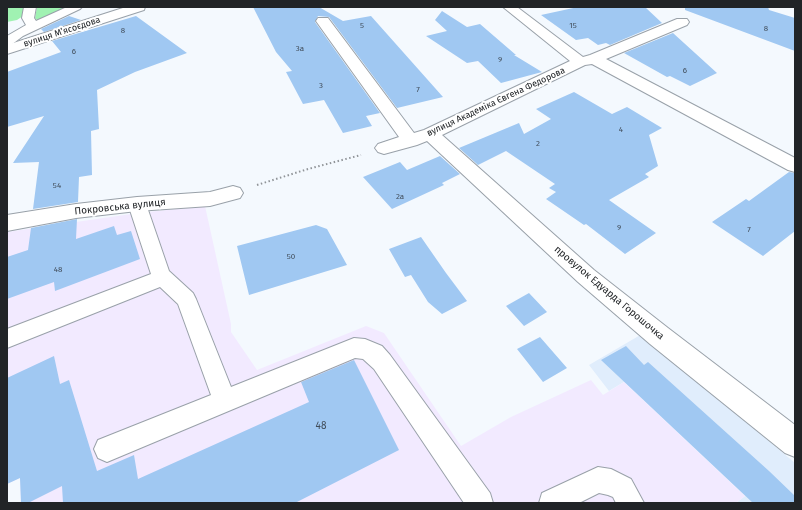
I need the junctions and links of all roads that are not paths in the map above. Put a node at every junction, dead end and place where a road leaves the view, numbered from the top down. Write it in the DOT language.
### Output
graph roads {
  1 [pos="30,7"];
  2 [pos="76,7"];
  3 [pos="139,7"];
  4 [pos="509,7"];
  5 [pos="323,21"];
  6 [pos="682,22"];
  7 [pos="10,24"];
  8 [pos="33,27"];
  9 [pos="7,42"];
  10 [pos="7,50"];
  11 [pos="587,61"];
  12 [pos="420,137"];
  13 [pos="384,148"];
  14 [pos="795,166"];
  15 [pos="233,193"];
  16 [pos="137,204"];
  17 [pos="7,224"];
  18 [pos="164,277"];
  19 [pos="7,339"];
  20 [pos="225,401"];
  21 [pos="795,443"];
  22 [pos="107,449"];
  23 [pos="480,503"];
  24 [pos="552,503"];
  25 [pos="631,503"];
  1 -- 8 [label="lane"];
  2 -- 8 [label="lane"];
  3 -- 10 [label="street, вулиця Мʼясоєдова"];
  4 -- 11 [label="street, вулиця Академіка Євгена Федорова"];
  5 -- 12 [label="street"];
  6 -- 11 [label="street, вулиця Академіка Євгена Федорова"];
  7 -- 8 [label="lane"];
  8 -- 9 [label="lane"];
  11 -- 12 [label="street, вулиця Академіка Євгена Федорова"];
  11 -- 14 [label="street"];
  12 -- 13 [label="street, вулиця Академіка Євгена Федорова"];
  12 -- 21 [label="street, провулок Едуарда Горошочка"];
  15 -- 16 [label="street, Покровська вулиця"];
  16 -- 17 [label="street, Покровська вулиця"];
  16 -- 18 [label="lane"];
  18 -- 19 [label="lane"];
  18 -- 20 [label="lane"];
  20 -- 22 [label="lane"];
  20 -- 23 [label="lane"];
  24 -- 25 [label="lane"];
}
